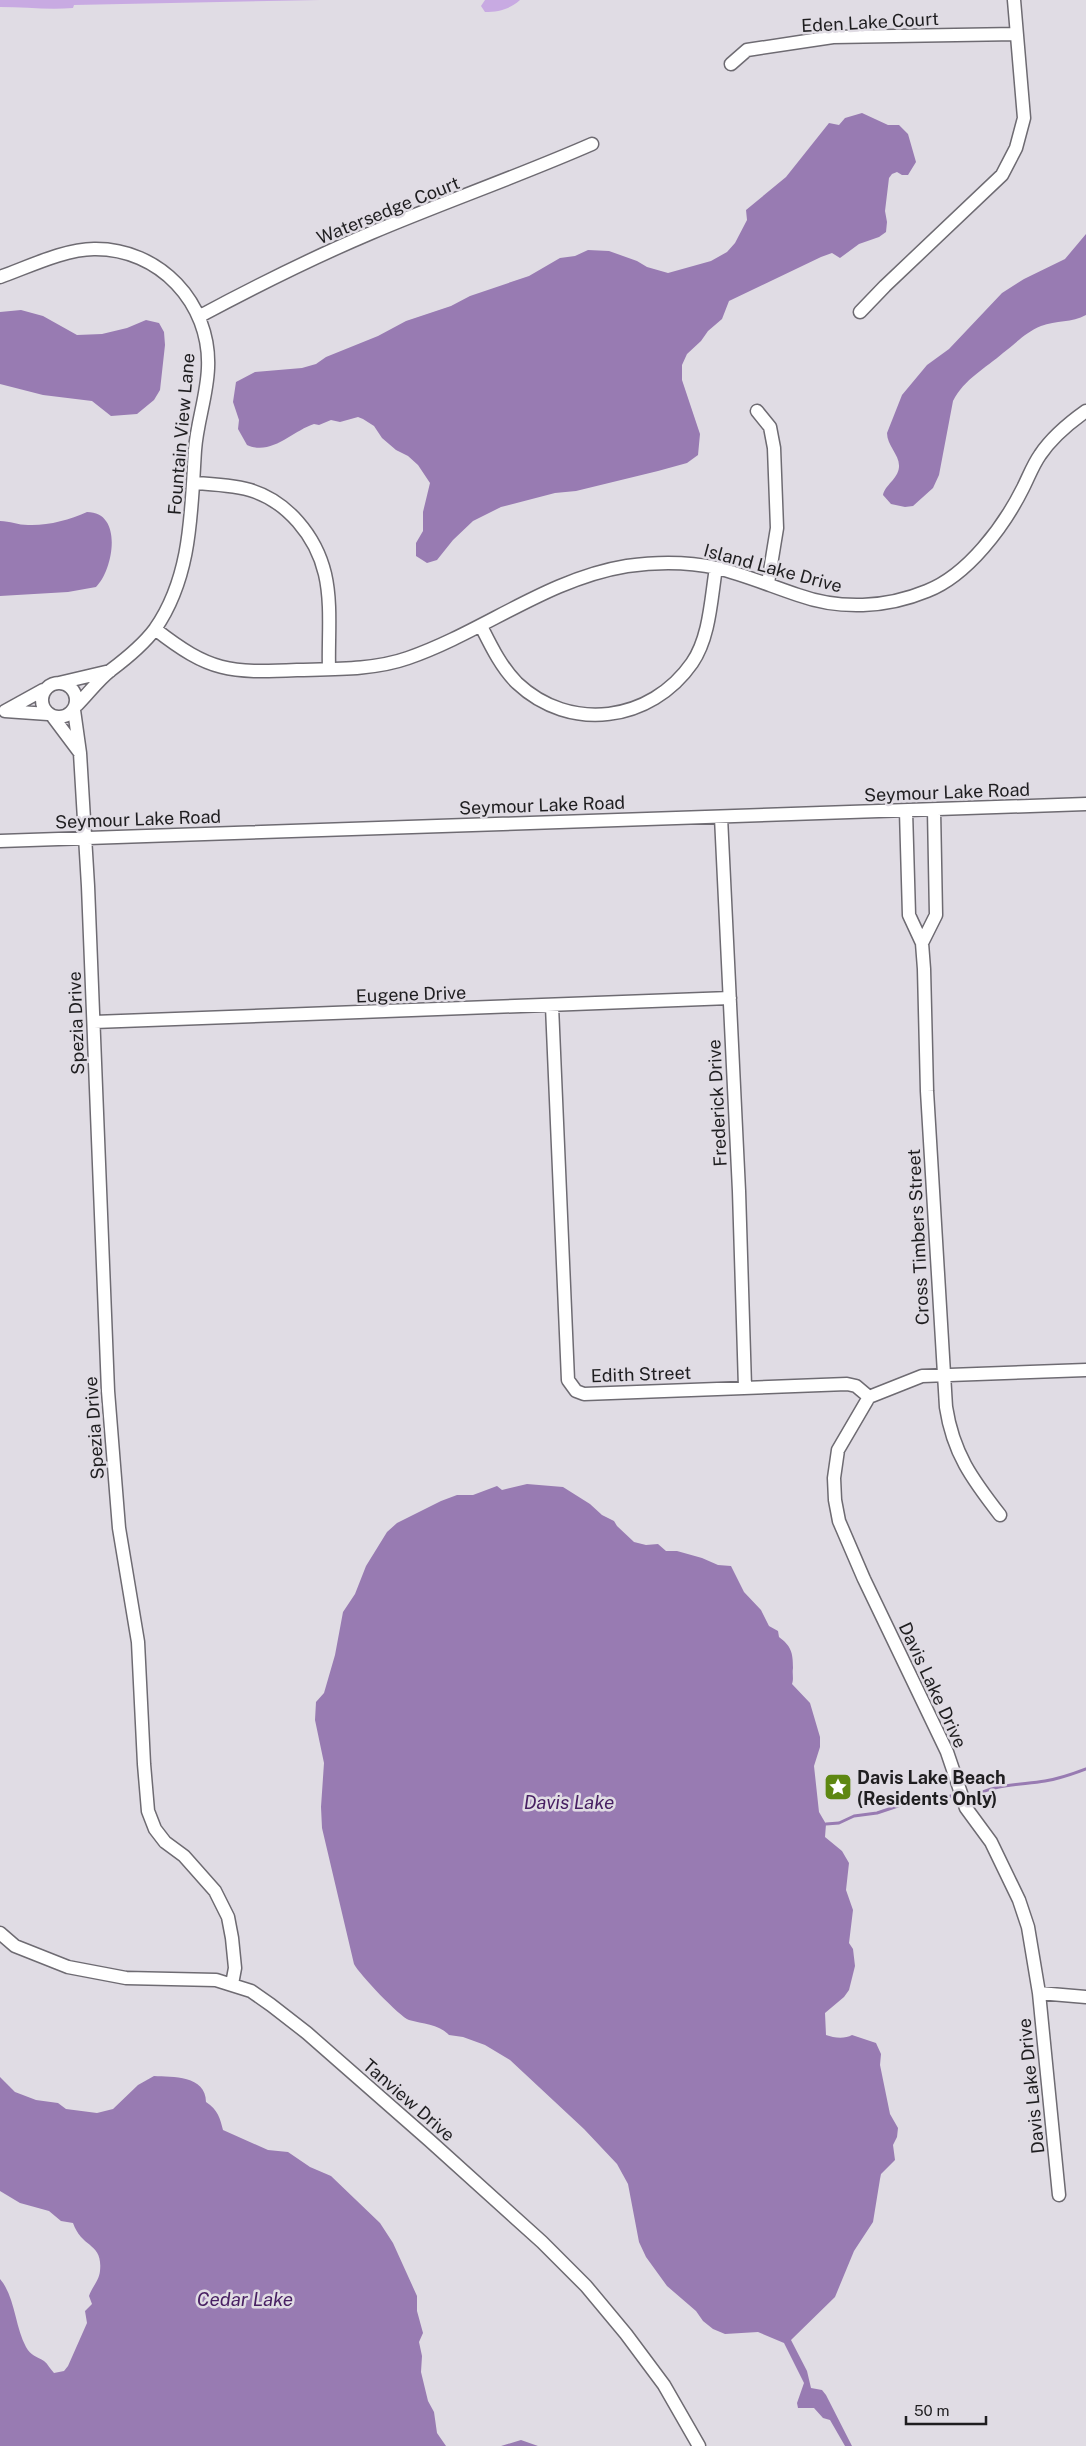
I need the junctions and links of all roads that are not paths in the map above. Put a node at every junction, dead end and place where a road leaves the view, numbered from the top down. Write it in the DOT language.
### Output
graph roads {
  1 [pos="1014,0"];
  2 [pos="1016,34"];
  3 [pos="731,64"];
  4 [pos="592,144"];
  5 [pos="0,277"];
  6 [pos="860,312"];
  7 [pos="200,316"];
  8 [pos="757,410"];
  9 [pos="1086,411"];
  10 [pos="193,482"];
  11 [pos="716,568"];
  12 [pos="768,583"];
  13 [pos="481,626"];
  14 [pos="155,629"];
  15 [pos="329,669"];
  16 [pos="110,671"];
  17 [pos="59,683"];
  18 [pos="43,690"];
  19 [pos="75,708"];
  20 [pos="3,711"];
  21 [pos="51,716"];
  22 [pos="80,753"];
  23 [pos="1086,804"];
  24 [pos="934,810"];
  25 [pos="906,811"];
  26 [pos="721,817"];
  27 [pos="86,838"];
  28 [pos="0,841"];
  29 [pos="922,943"];
  30 [pos="730,998"];
  31 [pos="552,1006"];
  32 [pos="94,1022"];
  33 [pos="1086,1370"];
  34 [pos="944,1373"];
  35 [pos="745,1388"];
  36 [pos="869,1397"];
  37 [pos="1000,1514"];
  38 [pos="0,1933"];
  39 [pos="232,1984"];
  40 [pos="1039,1993"];
  41 [pos="1086,1996"];
  42 [pos="1059,2195"];
  43 [pos="699,2446"];
  1 -- 2 [label="street"];
  2 -- 3 [label="street, Eden Lake Court"];
  2 -- 6 [label="street"];
  4 -- 7 [label="street, Watersedge Court"];
  5 -- 7 [label="street, Fountain View Lane"];
  7 -- 10 [label="street, Fountain View Lane"];
  8 -- 12 [label="street"];
  9 -- 12 [label="street, Island Lake Drive"];
  10 -- 14 [label="street, Fountain View Lane"];
  10 -- 15 [label="street"];
  11 -- 12 [label="street, Island Lake Drive"];
  11 -- 13 [label="street, Island Lake Drive"];
  11 -- 13 [label="street"];
  13 -- 15 [label="street, Island Lake Drive"];
  14 -- 15 [label="street, Island Lake Drive"];
  14 -- 16 [label="street, Fountain View Lane"];
  16 -- 17 [label="street, Fountain View Lane"];
  16 -- 19 [label="street, Fountain View Lane"];
  17 -- 18 [label="street"];
  17 -- 19 [label="street"];
  18 -- 20 [label="street"];
  18 -- 21 [label="street"];
  19 -- 21 [label="street"];
  19 -- 22 [label="street"];
  20 -- 21 [label="street"];
  21 -- 22 [label="street"];
  22 -- 27 [label="street, Spezia Drive"];
  23 -- 24 [label="street, Seymour Lake Road"];
  24 -- 25 [label="street, Seymour Lake Road"];
  24 -- 29 [label="street, Cross Timbers Street"];
  25 -- 26 [label="street, Seymour Lake Road"];
  25 -- 29 [label="street, Cross Timbers Street"];
  26 -- 27 [label="street, Seymour Lake Road"];
  26 -- 30 [label="street, Frederick Drive"];
  27 -- 28 [label="street, Seymour Lake Road"];
  27 -- 32 [label="street, Spezia Drive"];
  29 -- 34 [label="street, Cross Timbers Street"];
  30 -- 31 [label="street, Eugene Drive"];
  30 -- 35 [label="street, Frederick Drive"];
  31 -- 32 [label="street, Eugene Drive"];
  31 -- 35 [label="street, Edith Street"];
  32 -- 39 [label="street, Spezia Drive"];
  33 -- 34 [label="street"];
  34 -- 36 [label="street"];
  34 -- 37 [label="street, Cross Timbers Street"];
  35 -- 36 [label="street, Edith Street"];
  36 -- 40 [label="street, Davis Lake Drive"];
  38 -- 39 [label="street, Tanview Drive"];
  39 -- 43 [label="street, Tanview Drive"];
  40 -- 41 [label="street"];
  40 -- 42 [label="street, Davis Lake Drive"];
}
